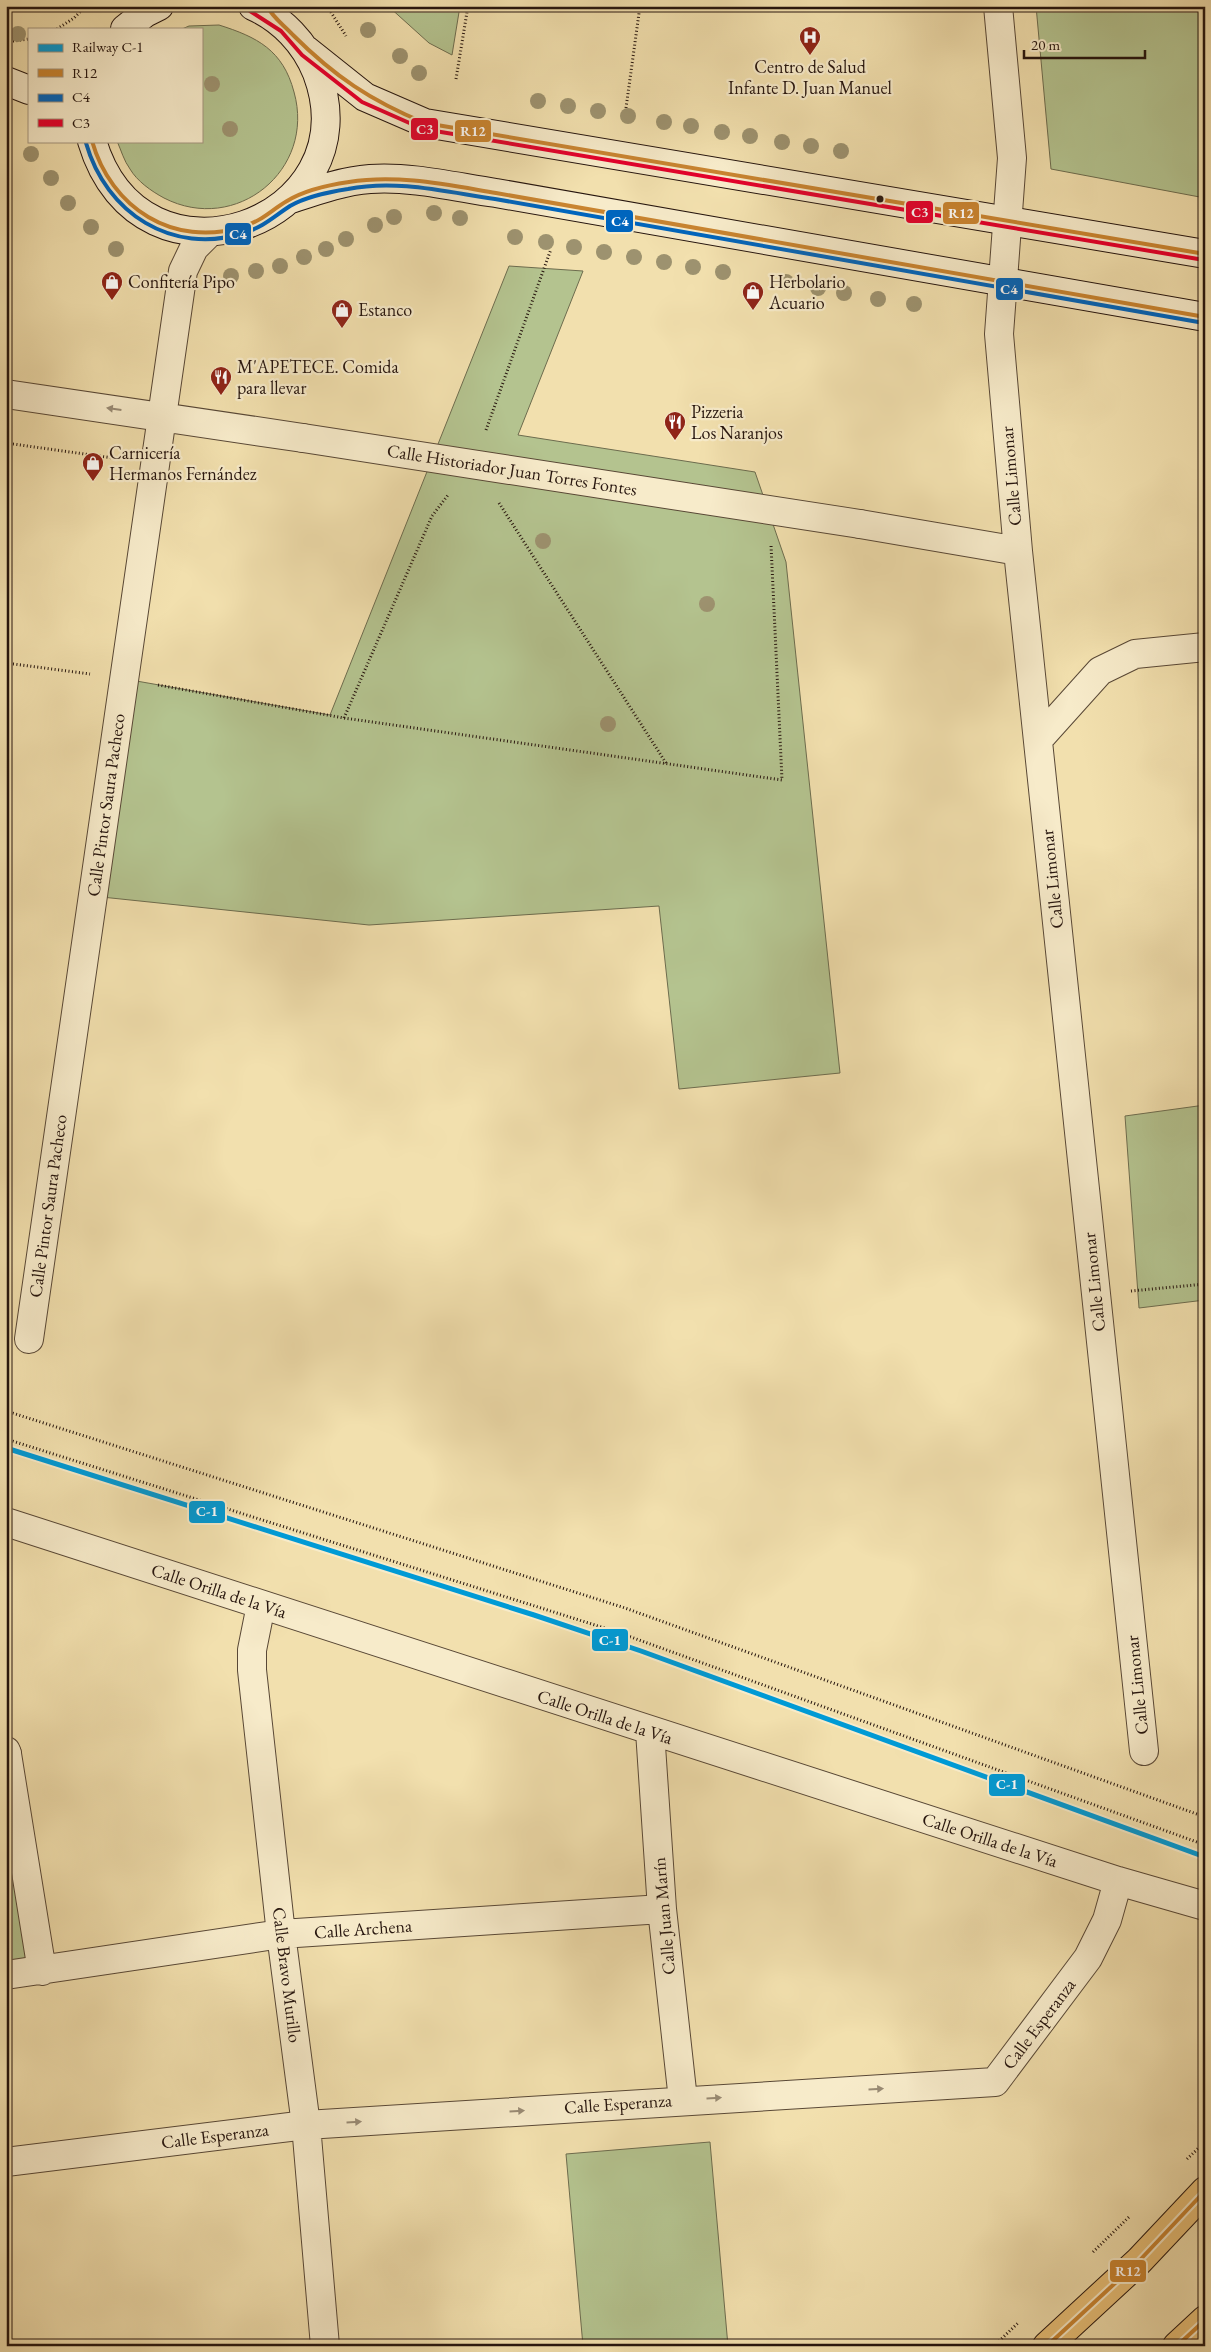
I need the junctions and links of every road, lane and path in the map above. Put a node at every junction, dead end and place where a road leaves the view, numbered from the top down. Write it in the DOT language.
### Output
graph roads {
  1 [pos="86,6"];
  2 [pos="468,6"];
  3 [pos="640,6"];
  4 [pos="998,6"];
  5 [pos="264,10"];
  6 [pos="59,28"];
  7 [pos="28,39"];
  8 [pos="6,42"];
  9 [pos="306,50"];
  10 [pos="28,76"];
  11 [pos="456,78"];
  12 [pos="6,79"];
  13 [pos="28,90"];
  14 [pos="626,108"];
  15 [pos="92,142"];
  16 [pos="288,200"];
  17 [pos="1007,221"];
  18 [pos="170,226"];
  19 [pos="209,232"];
  20 [pos="1205,254"];
  21 [pos="183,272"];
  22 [pos="1003,282"];
  23 [pos="1205,317"];
  24 [pos="6,394"];
  25 [pos="162,416"];
  26 [pos="6,443"];
  27 [pos="155,464"];
  28 [pos="474,464"];
  29 [pos="769,510"];
  30 [pos="1018,551"];
  31 [pos="1205,647"];
  32 [pos="6,663"];
  33 [pos="125,679"];
  34 [pos="1038,740"];
  35 [pos="667,763"];
  36 [pos="1205,1284"];
  37 [pos="1096,1295"];
  38 [pos="29,1339"];
  39 [pos="6,1411"];
  40 [pos="6,1439"];
  41 [pos="6,1522"];
  42 [pos="261,1605"];
  43 [pos="650,1731"];
  44 [pos="1144,1751"];
  45 [pos="6,1753"];
  46 [pos="1205,1818"];
  47 [pos="1205,1845"];
  48 [pos="1118,1881"];
  49 [pos="1205,1906"];
  50 [pos="662,1908"];
  51 [pos="281,1934"];
  52 [pos="42,1971"];
  53 [pos="6,1975"];
  54 [pos="683,2100"];
  55 [pos="306,2125"];
  56 [pos="1205,2142"];
  57 [pos="6,2162"];
  58 [pos="1184,2162"];
  59 [pos="1205,2191"];
  60 [pos="1136,2209"];
  61 [pos="1088,2256"];
  62 [pos="1021,2320"];
  63 [pos="1205,2320"];
  64 [pos="325,2346"];
  65 [pos="994,2346"];
  66 [pos="1047,2346"];
  67 [pos="1177,2346"];
  1 -- 6 [label="path"];
  2 -- 11 [label="path"];
  3 -- 14 [label="path"];
  4 -- 17 [label="street, Calle Limonar"];
  5 -- 9 [label="street"];
  7 -- 8 [label="path"];
  9 -- 16 [label="street"];
  9 -- 17 [label="street"];
  10 -- 12 [label="street"];
  12 -- 13 [label="street"];
  15 -- 18 [label="street"];
  16 -- 19 [label="street"];
  16 -- 22 [label="street"];
  17 -- 20 [label="street"];
  17 -- 22 [label="street, Calle Limonar"];
  18 -- 19 [label="street"];
  18 -- 21 [label="street, Calle Pintor Saura Pacheco"];
  19 -- 21 [label="street, Calle Pintor Saura Pacheco"];
  21 -- 25 [label="street, Calle Pintor Saura Pacheco"];
  22 -- 23 [label="street"];
  22 -- 30 [label="street, Calle Limonar"];
  25 -- 24 [label="street, Calle Historiador Juan Torres Fontes, one-way"];
  25 -- 27 [label="street, Calle Pintor Saura Pacheco"];
  25 -- 28 [label="street, Calle Historiador Juan Torres Fontes"];
  26 -- 27 [label="path"];
  27 -- 33 [label="street, Calle Pintor Saura Pacheco"];
  28 -- 29 [label="street, Calle Historiador Juan Torres Fontes"];
  28 -- 35 [label="path"];
  29 -- 30 [label="street, Calle Historiador Juan Torres Fontes"];
  29 -- 35 [label="path"];
  30 -- 34 [label="street, Calle Limonar"];
  31 -- 34 [label="street"];
  32 -- 33 [label="path"];
  33 -- 35 [label="path"];
  33 -- 38 [label="street, Calle Pintor Saura Pacheco"];
  34 -- 37 [label="street, Calle Limonar"];
  36 -- 37 [label="path"];
  37 -- 44 [label="street, Calle Limonar"];
  39 -- 46 [label="path"];
  40 -- 47 [label="path"];
  41 -- 42 [label="street, Calle Orilla de la Vía"];
  42 -- 43 [label="street, Calle Orilla de la Vía"];
  42 -- 51 [label="street, Calle Bravo Murillo"];
  43 -- 48 [label="street, Calle Orilla de la Vía"];
  43 -- 50 [label="street, Calle Juan Marín"];
  45 -- 52 [label="street"];
  48 -- 49 [label="street, Calle Orilla de la Vía"];
  54 -- 48 [label="street, Calle Esperanza, one-way"];
  50 -- 51 [label="street, Calle Archena"];
  50 -- 54 [label="street, Calle Juan Marín"];
  51 -- 52 [label="street, Calle Archena"];
  51 -- 55 [label="street, Calle Bravo Murillo"];
  52 -- 53 [label="street, Calle Archena"];
  55 -- 54 [label="street, Calle Esperanza, one-way"];
  55 -- 57 [label="street, Calle Esperanza"];
  55 -- 64 [label="street, Calle Bravo Murillo"];
  56 -- 58 [label="path"];
  59 -- 66 [label="main road"];
  60 -- 61 [label="path"];
  62 -- 65 [label="path"];
  63 -- 67 [label="main road"];
}
